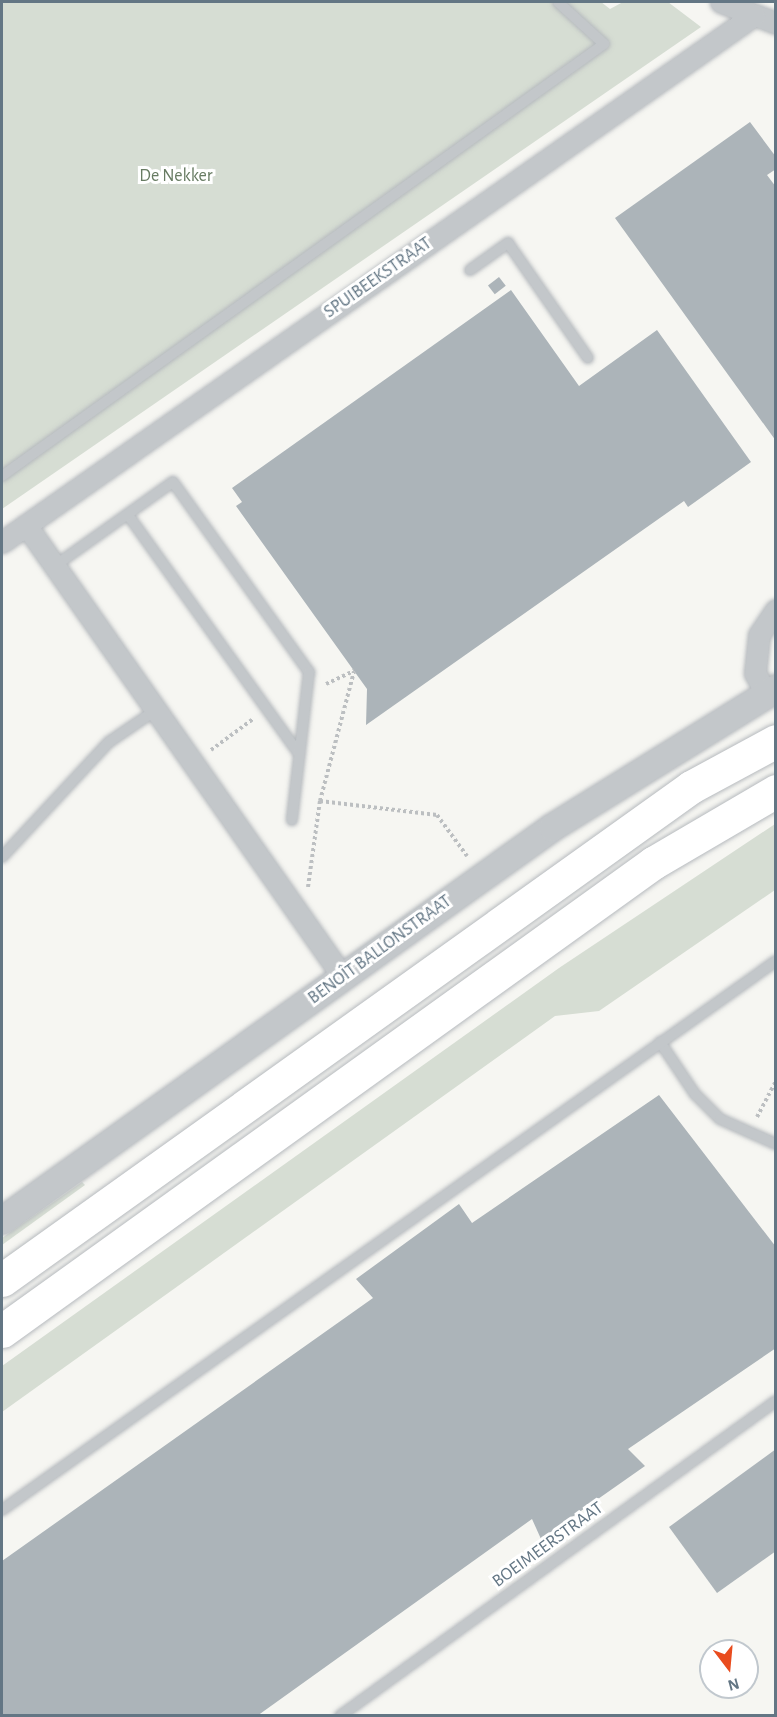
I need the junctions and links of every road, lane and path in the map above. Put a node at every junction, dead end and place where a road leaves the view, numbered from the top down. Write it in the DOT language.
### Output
graph roads {
  1 [pos="558,2"];
  2 [pos="721,2"];
  3 [pos="754,15"];
  4 [pos="776,23"];
  5 [pos="470,270"];
  6 [pos="588,358"];
  7 [pos="2,476"];
  8 [pos="128,515"];
  9 [pos="26,525"];
  10 [pos="2,542"];
  11 [pos="56,565"];
  12 [pos="776,610"];
  13 [pos="354,671"];
  14 [pos="771,690"];
  15 [pos="156,710"];
  16 [pos="776,741"];
  17 [pos="299,754"];
  18 [pos="776,791"];
  19 [pos="320,801"];
  20 [pos="292,820"];
  21 [pos="2,857"];
  22 [pos="482,876"];
  23 [pos="303,919"];
  24 [pos="776,961"];
  25 [pos="343,977"];
  26 [pos="660,1042"];
  27 [pos="776,1081"];
  28 [pos="753,1131"];
  29 [pos="776,1144"];
  30 [pos="2,1220"];
  31 [pos="2,1280"];
  32 [pos="2,1330"];
  33 [pos="776,1401"];
  34 [pos="2,1510"];
  35 [pos="340,1716"];
  1 -- 7 [label="lane"];
  2 -- 3 [label="street"];
  3 -- 4 [label="street"];
  3 -- 9 [label="street, SPUIBEEKSTRAAT"];
  5 -- 6 [label="lane"];
  8 -- 11 [label="lane"];
  8 -- 17 [label="lane"];
  8 -- 17 [label="lane"];
  9 -- 10 [label="street, SPUIBEEKSTRAAT"];
  9 -- 11 [label="street"];
  11 -- 15 [label="street"];
  12 -- 14 [label="street, BENOÎT BALLONSTRAAT"];
  13 -- 19 [label="path"];
  14 -- 22 [label="street, BENOÎT BALLONSTRAAT"];
  15 -- 21 [label="lane"];
  15 -- 23 [label="street"];
  16 -- 31 [label="main road"];
  17 -- 20 [label="lane"];
  18 -- 32 [label="main road"];
  19 -- 22 [label="path"];
  19 -- 23 [label="path"];
  22 -- 25 [label="street, BENOÎT BALLONSTRAAT"];
  23 -- 25 [label="street"];
  24 -- 26 [label="lane"];
  25 -- 30 [label="street, BENOÎT BALLONSTRAAT"];
  26 -- 28 [label="lane"];
  26 -- 34 [label="lane"];
  27 -- 28 [label="path"];
  28 -- 29 [label="lane"];
  33 -- 35 [label="lane, BOEIMEERSTRAAT"];
}
